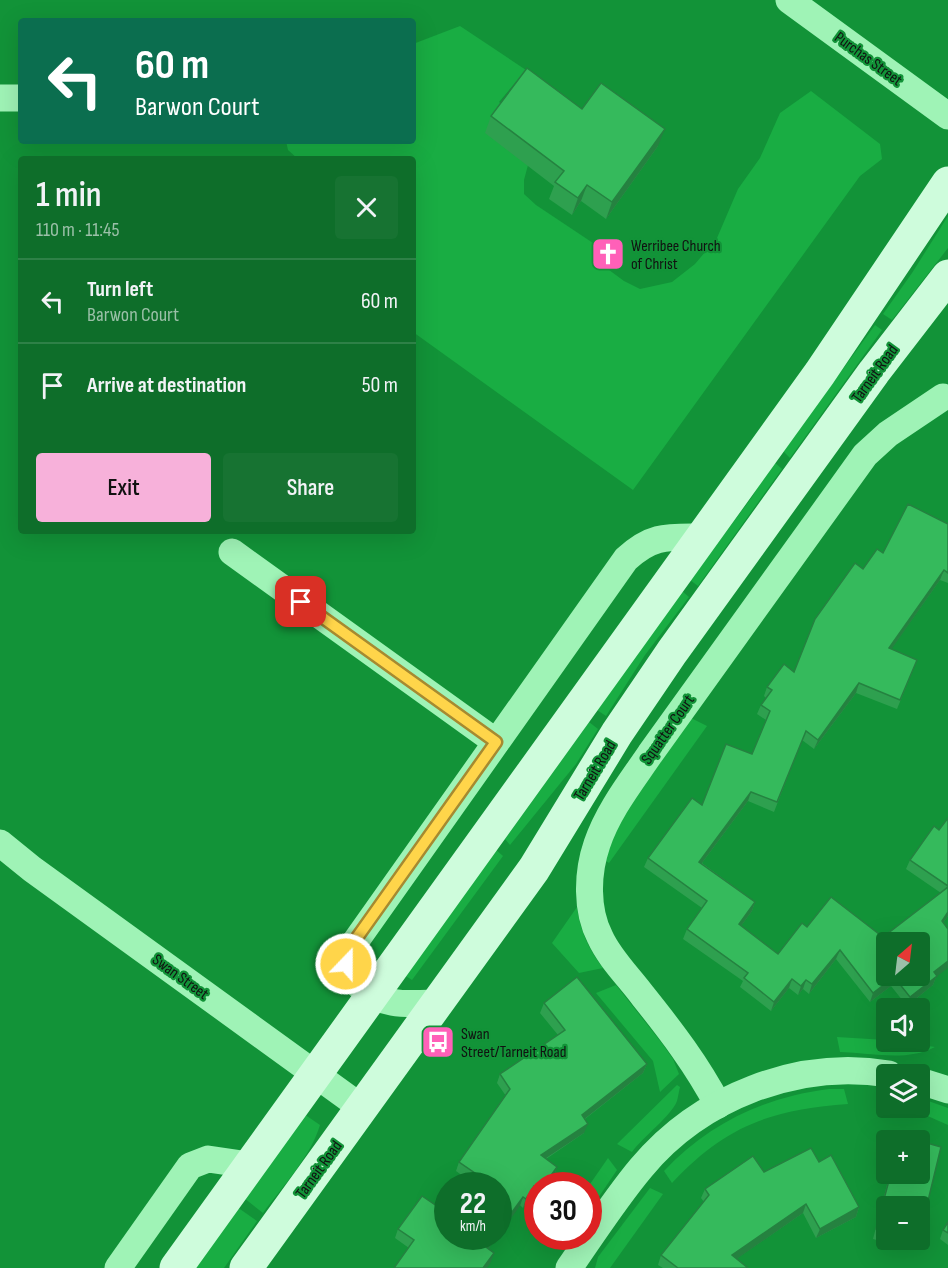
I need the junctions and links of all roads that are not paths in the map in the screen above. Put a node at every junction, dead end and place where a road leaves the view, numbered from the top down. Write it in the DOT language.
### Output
graph roads {
  1 [pos="789,0"];
  2 [pos="0,98"];
  3 [pos="18,98"];
  4 [pos="948,116"];
  5 [pos="948,183"];
  6 [pos="948,276"];
  7 [pos="944,397"];
  8 [pos="701,537"];
  9 [pos="232,552"];
  10 [pos="496,742"];
  11 [pos="0,843"];
  12 [pos="370,995"];
  13 [pos="436,1004"];
  14 [pos="315,1073"];
  15 [pos="876,1073"];
  16 [pos="930,1084"];
  17 [pos="948,1089"];
  18 [pos="718,1105"];
  19 [pos="362,1108"];
  20 [pos="249,1165"];
  21 [pos="118,1268"];
  22 [pos="176,1268"];
  23 [pos="246,1268"];
  24 [pos="568,1268"];
  1 -- 4 [label="street, Purchas Street"];
  2 -- 3 [label="street"];
  5 -- 8 [label="main road"];
  6 -- 13 [label="main road, Tarneit Road"];
  7 -- 18 [label="street, Squatter Court"];
  8 -- 10 [label="street"];
  8 -- 12 [label="main road"];
  9 -- 10 [label="street"];
  10 -- 12 [label="street"];
  11 -- 14 [label="street, Swan Street"];
  12 -- 13 [label="street"];
  12 -- 14 [label="main road"];
  13 -- 19 [label="main road, Tarneit Road"];
  14 -- 19 [label="street, Swan Street"];
  14 -- 20 [label="main road"];
  15 -- 18 [label="street"];
  16 -- 17 [label="street"];
  18 -- 24 [label="street"];
  19 -- 23 [label="main road, Tarneit Road"];
  20 -- 21 [label="street"];
  20 -- 22 [label="main road"];
}
